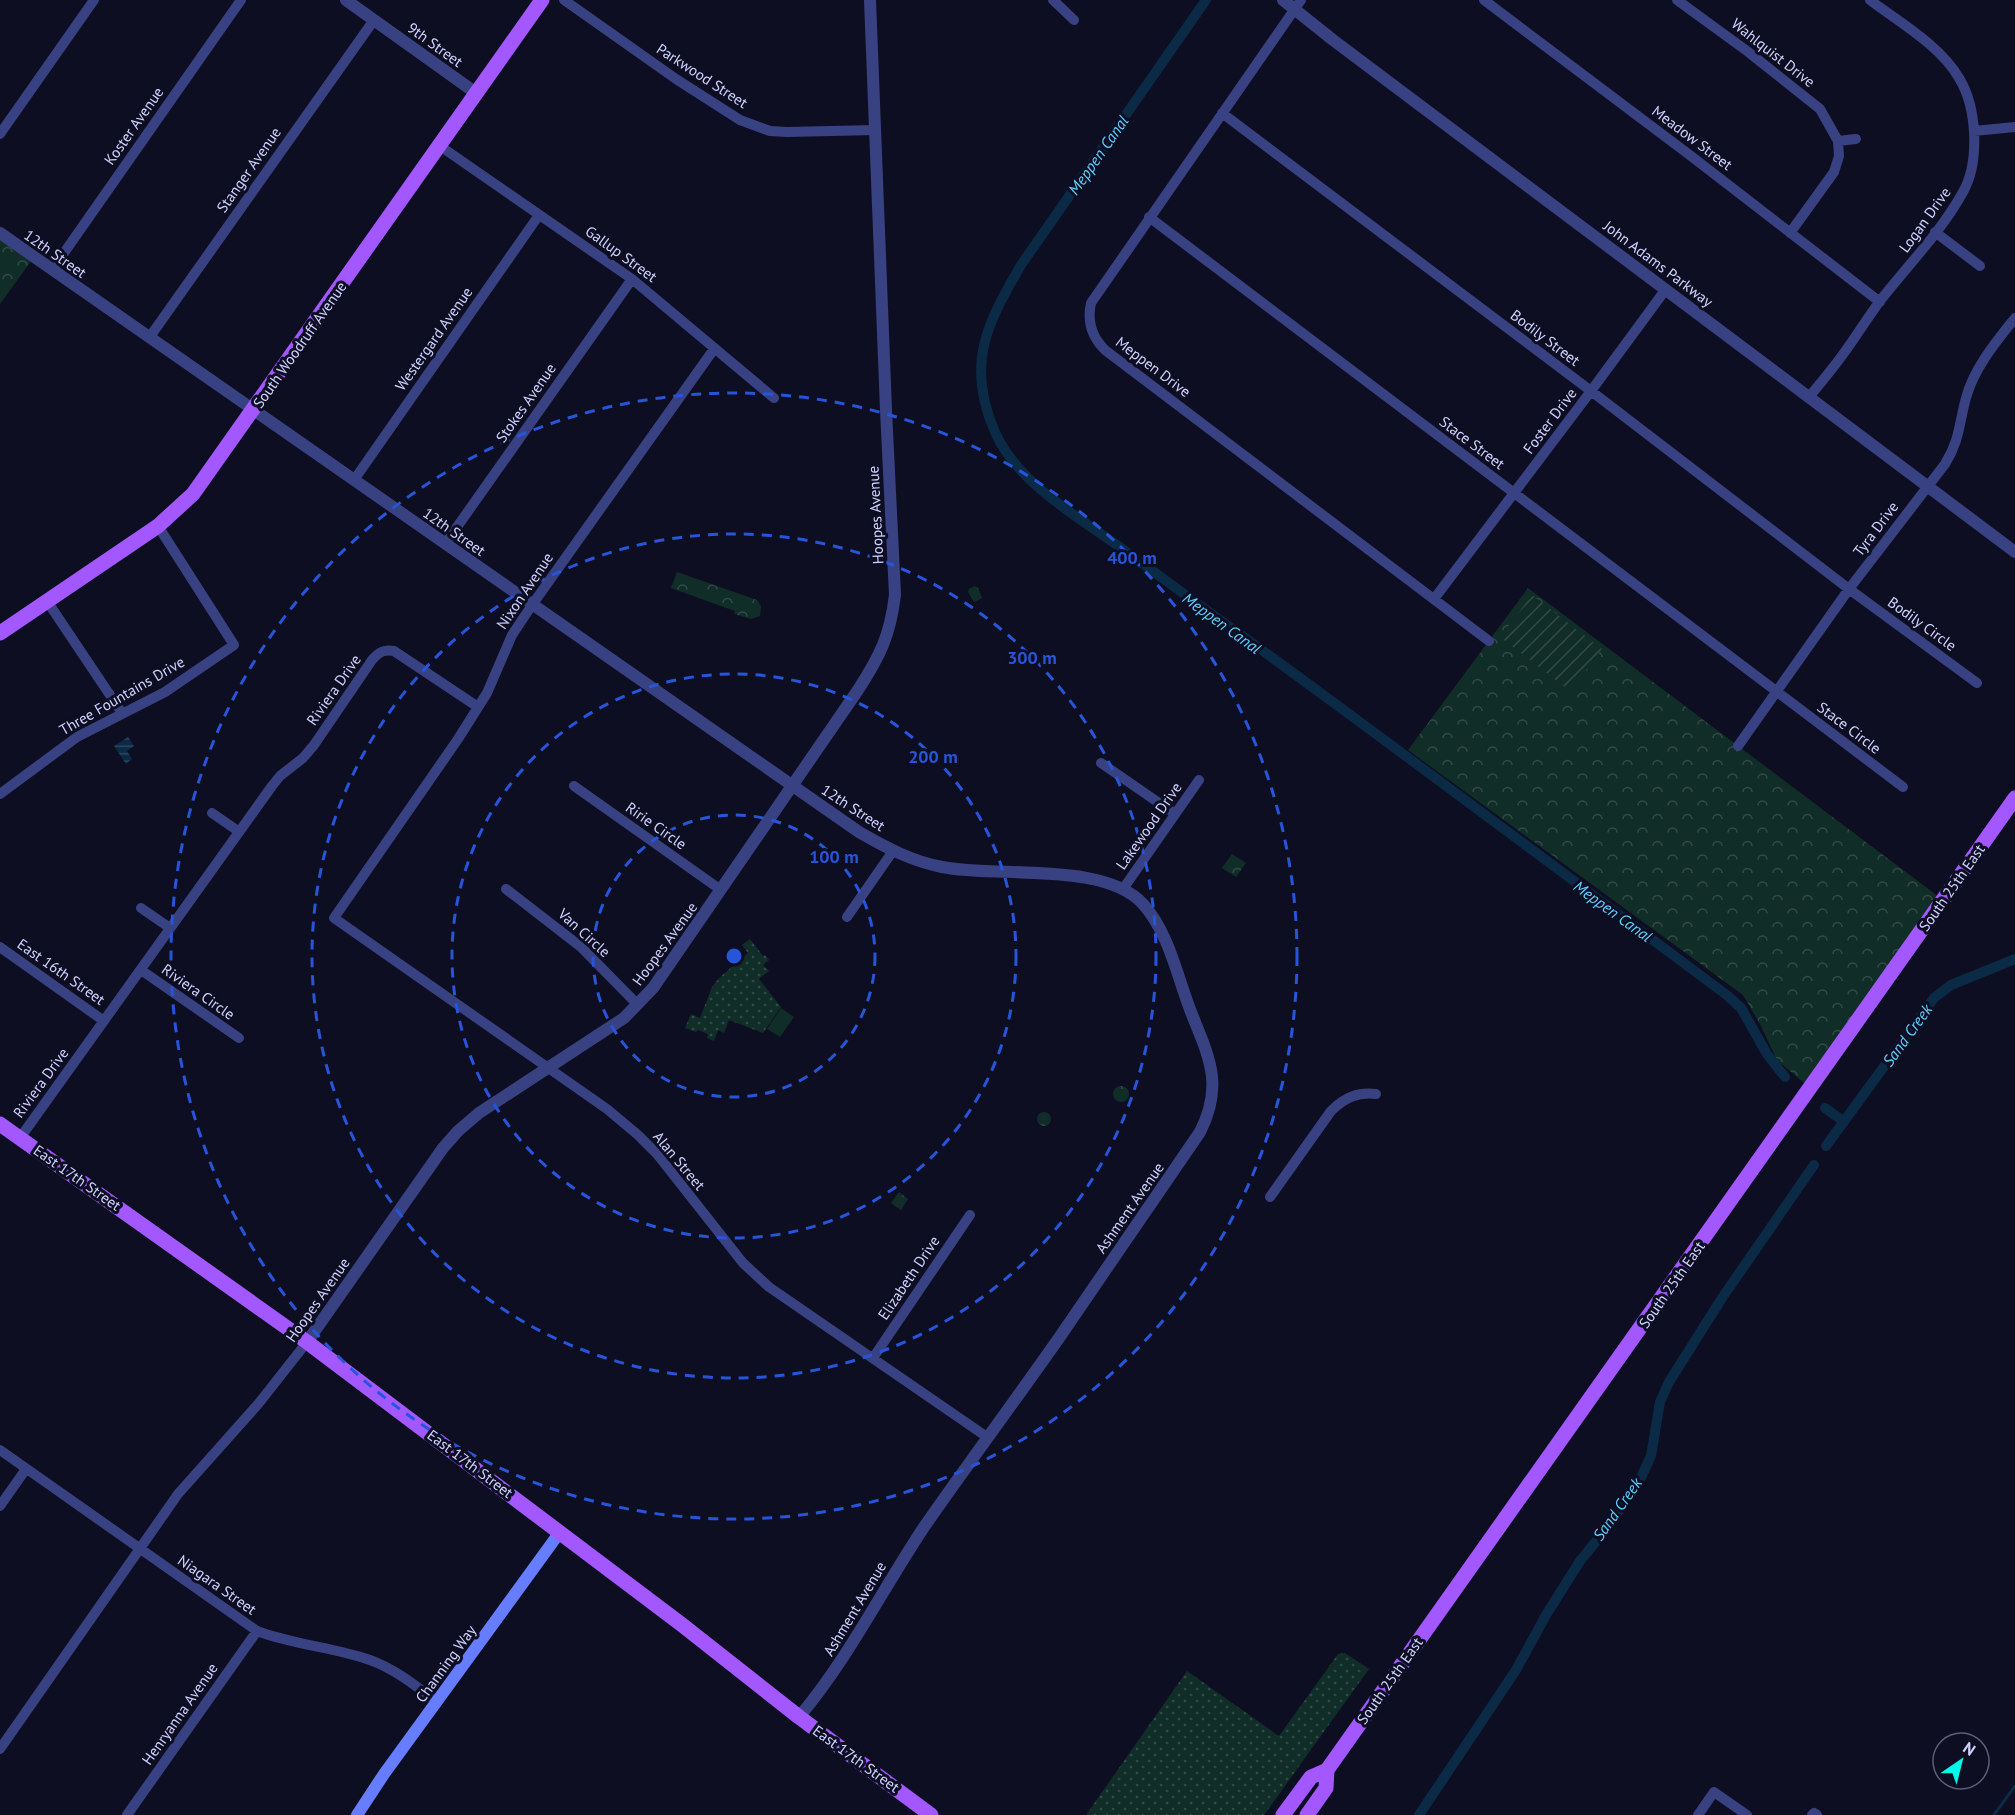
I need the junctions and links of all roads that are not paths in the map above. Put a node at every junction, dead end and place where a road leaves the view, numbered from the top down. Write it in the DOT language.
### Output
graph roads {
  1 [pos="94,0"];
  2 [pos="241,0"];
  3 [pos="346,0"];
  4 [pos="542,0"];
  5 [pos="564,0"];
  6 [pos="870,0"];
  7 [pos="1053,0"];
  8 [pos="1283,0"];
  9 [pos="1484,0"];
  10 [pos="1677,0"];
  11 [pos="1870,0"];
  12 [pos="1297,5"];
  13 [pos="374,20"];
  14 [pos="1074,20"];
  15 [pos="476,93"];
  16 [pos="1222,113"];
  17 [pos="2015,126"];
  18 [pos="875,130"];
  19 [pos="1974,131"];
  20 [pos="0,134"];
  21 [pos="1856,139"];
  22 [pos="1838,141"];
  23 [pos="440,146"];
  24 [pos="539,215"];
  25 [pos="1149,218"];
  26 [pos="1935,232"];
  27 [pos="0,233"];
  28 [pos="1790,233"];
  29 [pos="1980,266"];
  30 [pos="52,270"];
  31 [pos="632,279"];
  32 [pos="1666,289"];
  33 [pos="1880,302"];
  34 [pos="2015,318"];
  35 [pos="149,338"];
  36 [pos="714,349"];
  37 [pos="1592,391"];
  38 [pos="1809,397"];
  39 [pos="774,398"];
  40 [pos="253,411"];
  41 [pos="354,480"];
  42 [pos="1928,486"];
  43 [pos="1514,494"];
  44 [pos="158,526"];
  45 [pos="445,544"];
  46 [pos="2015,552"];
  47 [pos="1849,589"];
  48 [pos="1434,599"];
  49 [pos="47,601"];
  50 [pos="532,605"];
  51 [pos="0,633"];
  52 [pos="1489,641"];
  53 [pos="1977,684"];
  54 [pos="1777,693"];
  55 [pos="478,707"];
  56 [pos="122,713"];
  57 [pos="1738,746"];
  58 [pos="1101,763"];
  59 [pos="1199,780"];
  60 [pos="574,786"];
  61 [pos="794,786"];
  62 [pos="1903,787"];
  63 [pos="0,794"];
  64 [pos="2015,798"];
  65 [pos="212,813"];
  66 [pos="1175,814"];
  67 [pos="238,831"];
  68 [pos="893,851"];
  69 [pos="506,889"];
  70 [pos="1123,889"];
  71 [pos="721,890"];
  72 [pos="141,908"];
  73 [pos="847,917"];
  74 [pos="334,918"];
  75 [pos="170,928"];
  76 [pos="0,947"];
  77 [pos="141,970"];
  78 [pos="638,1005"];
  79 [pos="104,1021"];
  80 [pos="239,1038"];
  81 [pos="548,1067"];
  82 [pos="1376,1094"];
  83 [pos="0,1124"];
  84 [pos="20,1138"];
  85 [pos="1270,1197"];
  86 [pos="970,1215"];
  87 [pos="307,1342"];
  88 [pos="873,1358"];
  89 [pos="987,1437"];
  90 [pos="0,1450"];
  91 [pos="26,1469"];
  92 [pos="0,1506"];
  93 [pos="560,1532"];
  94 [pos="140,1549"];
  95 [pos="257,1631"];
  96 [pos="437,1702"];
  97 [pos="799,1717"];
  98 [pos="0,1749"];
  99 [pos="1327,1770"];
  100 [pos="127,1815"];
  101 [pos="357,1815"];
  102 [pos="932,1815"];
  103 [pos="1283,1815"];
  104 [pos="1307,1815"];
  105 [pos="1698,1815"];
  106 [pos="1747,1815"];
  107 [pos="1812,1815"];
  108 [pos="1817,1815"];
  1 -- 20 [label="street"];
  2 -- 30 [label="street, Koster Avenue"];
  3 -- 13 [label="street, 9th Street"];
  4 -- 15 [label="main road, South Woodruff Avenue"];
  5 -- 18 [label="street, Parkwood Street"];
  6 -- 18 [label="street, Hoopes Avenue"];
  7 -- 14 [label="street"];
  8 -- 12 [label="street, John Adams Parkway"];
  9 -- 28 [label="street, Meadow Street"];
  10 -- 22 [label="street, Wahlquist Drive"];
  11 -- 19 [label="street, Logan Drive"];
  12 -- 16 [label="street, Meppen Drive"];
  12 -- 32 [label="street, John Adams Parkway"];
  13 -- 15 [label="street, 9th Street"];
  13 -- 35 [label="street, Stanger Avenue"];
  15 -- 23 [label="main road, South Woodruff Avenue"];
  16 -- 25 [label="street, Meppen Drive"];
  16 -- 37 [label="street, Bodily Street"];
  17 -- 19 [label="street"];
  18 -- 61 [label="street, Hoopes Avenue"];
  19 -- 26 [label="street, Logan Drive"];
  21 -- 22 [label="street"];
  22 -- 28 [label="street"];
  23 -- 24 [label="street, Gallup Street"];
  23 -- 40 [label="main road, South Woodruff Avenue"];
  24 -- 31 [label="street, Gallup Street"];
  24 -- 41 [label="street, Westergard Avenue"];
  25 -- 43 [label="street, Stace Street"];
  25 -- 48 [label="street, Meppen Drive"];
  26 -- 29 [label="street"];
  26 -- 33 [label="street, Logan Drive"];
  27 -- 30 [label="street, 12th Street"];
  28 -- 33 [label="street, Meadow Street"];
  30 -- 35 [label="street, 12th Street"];
  31 -- 36 [label="street, Gallup Street"];
  31 -- 45 [label="street, Stokes Avenue"];
  32 -- 37 [label="street, Foster Drive"];
  32 -- 38 [label="street, John Adams Parkway"];
  33 -- 38 [label="street, Logan Drive"];
  34 -- 42 [label="street, Tyra Drive"];
  35 -- 40 [label="street, 12th Street"];
  36 -- 39 [label="street, Gallup Street"];
  36 -- 50 [label="street, Nixon Avenue"];
  37 -- 43 [label="street, Foster Drive"];
  37 -- 47 [label="street, Bodily Street"];
  38 -- 42 [label="street, John Adams Parkway"];
  40 -- 41 [label="street, 12th Street"];
  40 -- 44 [label="main road, South Woodruff Avenue"];
  41 -- 45 [label="street, 12th Street"];
  42 -- 46 [label="street, John Adams Parkway"];
  42 -- 47 [label="street, Tyra Drive"];
  43 -- 48 [label="street, Foster Drive"];
  43 -- 54 [label="street, Stace Street"];
  44 -- 49 [label="main road, South Woodruff Avenue"];
  44 -- 56 [label="street, Three Fountains Drive"];
  45 -- 50 [label="street, 12th Street"];
  47 -- 53 [label="street, Bodily Circle"];
  47 -- 54 [label="street, Tyra Drive"];
  48 -- 52 [label="street, Meppen Drive"];
  49 -- 51 [label="main road, South Woodruff Avenue"];
  49 -- 56 [label="street"];
  50 -- 55 [label="street, Nixon Avenue"];
  50 -- 61 [label="street, 12th Street"];
  54 -- 57 [label="street, Tyra Drive"];
  54 -- 62 [label="street, Stace Circle"];
  55 -- 67 [label="street, Riviera Drive"];
  55 -- 74 [label="street, Nixon Avenue"];
  56 -- 63 [label="street, Three Fountains Drive"];
  58 -- 66 [label="street"];
  59 -- 66 [label="street, Lakewood Drive"];
  60 -- 71 [label="street, Ririe Circle"];
  61 -- 68 [label="street, 12th Street"];
  61 -- 71 [label="street, Hoopes Avenue"];
  64 -- 99 [label="main road, South 25th East"];
  65 -- 67 [label="street"];
  66 -- 70 [label="street, Lakewood Drive"];
  67 -- 75 [label="street, Riviera Drive"];
  68 -- 70 [label="street, Ashment Avenue"];
  68 -- 73 [label="street"];
  69 -- 78 [label="street, Van Circle"];
  70 -- 89 [label="street, Ashment Avenue"];
  71 -- 78 [label="street, Hoopes Avenue"];
  72 -- 75 [label="street"];
  74 -- 81 [label="street, Alan Street"];
  75 -- 77 [label="street, Riviera Drive"];
  76 -- 79 [label="street, East 16th Street"];
  77 -- 79 [label="street, Riviera Drive"];
  77 -- 80 [label="street, Riviera Circle"];
  78 -- 81 [label="street, Hoopes Avenue"];
  79 -- 84 [label="street, Riviera Drive"];
  81 -- 87 [label="street, Hoopes Avenue"];
  81 -- 88 [label="street, Alan Street"];
  82 -- 85 [label="street"];
  83 -- 84 [label="main road, East 17th Street"];
  84 -- 87 [label="main road, East 17th Street"];
  86 -- 88 [label="street, Elizabeth Drive"];
  87 -- 93 [label="main road, East 17th Street"];
  87 -- 94 [label="street, Hoopes Avenue"];
  88 -- 89 [label="street, Alan Street"];
  89 -- 97 [label="street, Ashment Avenue"];
  90 -- 91 [label="street, Niagara Street"];
  91 -- 92 [label="street"];
  91 -- 94 [label="street, Niagara Street"];
  93 -- 96 [label="main road, Channing Way"];
  93 -- 97 [label="main road, East 17th Street"];
  94 -- 95 [label="street, Niagara Street"];
  94 -- 98 [label="street, Hoopes Avenue"];
  95 -- 96 [label="street, Niagara Street"];
  95 -- 100 [label="street, Henryanna Avenue"];
  96 -- 101 [label="main road, Channing Way"];
  97 -- 102 [label="main road, East 17th Street"];
  99 -- 103 [label="main road, South 25th East"];
  99 -- 104 [label="main road, South 25th East"];
  105 -- 106 [label="street"];
  107 -- 108 [label="street"];
}
